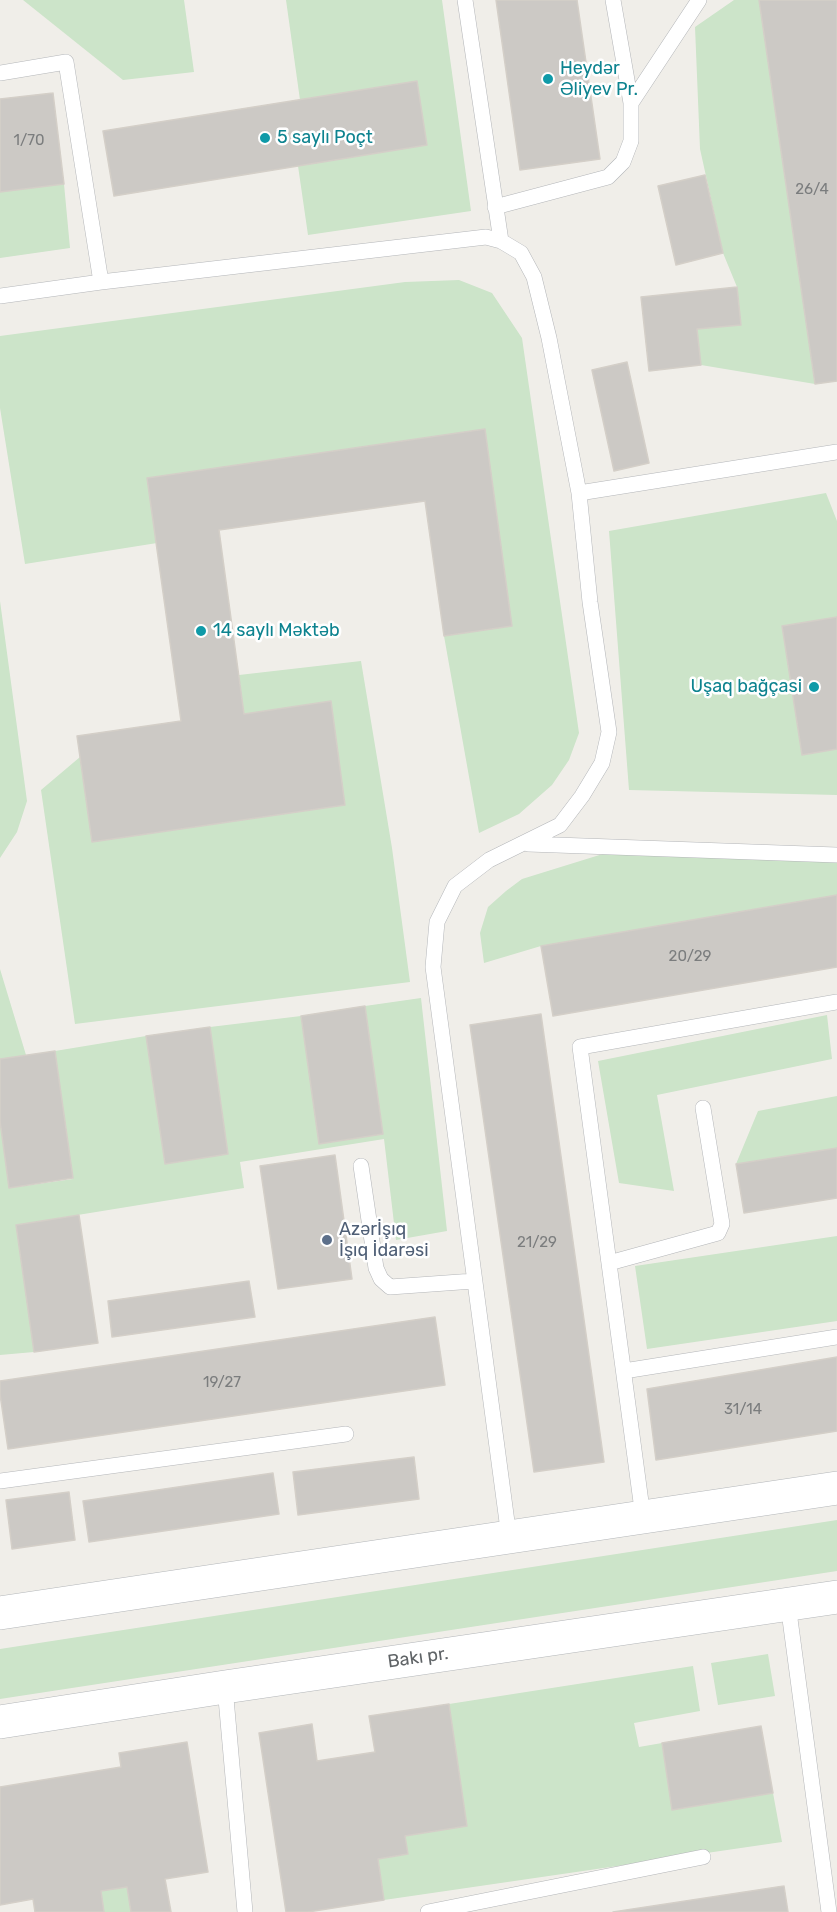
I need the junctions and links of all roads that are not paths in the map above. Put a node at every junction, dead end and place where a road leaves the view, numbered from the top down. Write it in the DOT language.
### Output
graph roads {
  1 [pos="465,0"];
  2 [pos="613,0"];
  3 [pos="699,0"];
  4 [pos="0,73"];
  5 [pos="631,103"];
  6 [pos="495,207"];
  7 [pos="501,241"];
  8 [pos="101,282"];
  9 [pos="0,296"];
  10 [pos="837,452"];
  11 [pos="579,493"];
  12 [pos="526,843"];
  13 [pos="837,855"];
  14 [pos="837,1002"];
  15 [pos="703,1108"];
  16 [pos="362,1166"];
  17 [pos="609,1263"];
  18 [pos="474,1281"];
  19 [pos="837,1337"];
  20 [pos="624,1371"];
  21 [pos="346,1434"];
  22 [pos="0,1480"];
  23 [pos="837,1488"];
  24 [pos="643,1517"];
  25 [pos="509,1537"];
  26 [pos="837,1597"];
  27 [pos="788,1604"];
  28 [pos="0,1613"];
  29 [pos="225,1687"];
  30 [pos="0,1722"];
  31 [pos="703,1857"];
  32 [pos="244,1912"];
  33 [pos="428,1912"];
  34 [pos="829,1912"];
  1 -- 6 [label="lane"];
  2 -- 5 [label="lane"];
  3 -- 5 [label="lane"];
  4 -- 8 [label="lane"];
  5 -- 6 [label="lane"];
  6 -- 7 [label="lane"];
  7 -- 8 [label="lane"];
  7 -- 11 [label="lane"];
  8 -- 9 [label="lane"];
  10 -- 11 [label="lane"];
  11 -- 12 [label="lane"];
  12 -- 13 [label="lane"];
  12 -- 18 [label="lane"];
  14 -- 17 [label="lane"];
  15 -- 17 [label="lane"];
  16 -- 18 [label="lane"];
  17 -- 20 [label="lane"];
  18 -- 25 [label="lane"];
  19 -- 20 [label="lane"];
  20 -- 24 [label="lane"];
  21 -- 22 [label="lane"];
  23 -- 24 [label="street"];
  24 -- 25 [label="street"];
  25 -- 28 [label="street"];
  26 -- 27 [label="street, Bakı pr."];
  27 -- 29 [label="street, Bakı pr."];
  27 -- 34 [label="lane"];
  29 -- 30 [label="street, Bakı pr."];
  29 -- 32 [label="lane"];
  31 -- 33 [label="lane"];
}
